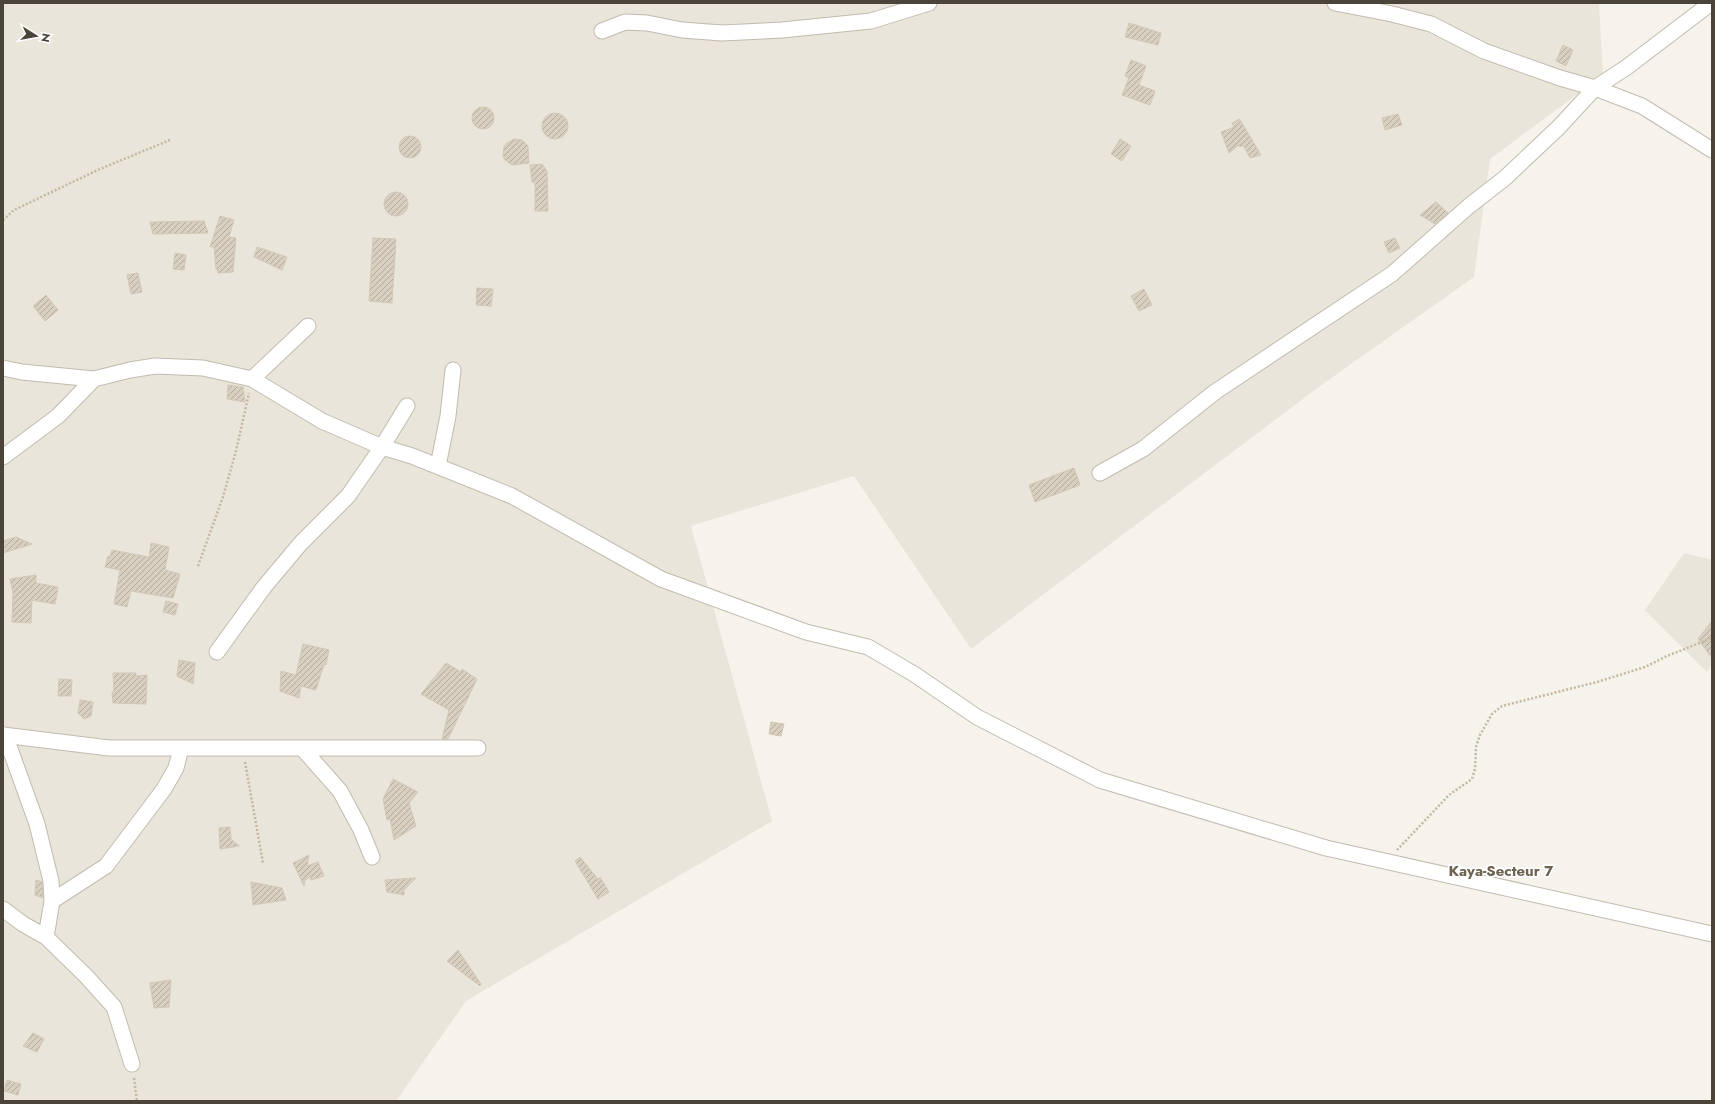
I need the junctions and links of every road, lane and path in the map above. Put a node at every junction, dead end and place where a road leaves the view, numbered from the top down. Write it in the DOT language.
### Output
graph roads {
  1 [pos="929,3"];
  2 [pos="1335,3"];
  3 [pos="1711,3"];
  4 [pos="602,31"];
  5 [pos="1595,88"];
  6 [pos="170,140"];
  7 [pos="1712,150"];
  8 [pos="3,220"];
  9 [pos="308,326"];
  10 [pos="3,368"];
  11 [pos="453,370"];
  12 [pos="94,379"];
  13 [pos="252,379"];
  14 [pos="407,406"];
  15 [pos="382,447"];
  16 [pos="3,456"];
  17 [pos="438,466"];
  18 [pos="1100,473"];
  19 [pos="198,566"];
  20 [pos="1712,638"];
  21 [pos="217,652"];
  22 [pos="4,735"];
  23 [pos="181,748"];
  24 [pos="243,748"];
  25 [pos="302,748"];
  26 [pos="478,748"];
  27 [pos="372,857"];
  28 [pos="1387,861"];
  29 [pos="263,863"];
  30 [pos="52,901"];
  31 [pos="3,909"];
  32 [pos="1712,934"];
  33 [pos="46,938"];
  34 [pos="132,1064"];
  35 [pos="137,1101"];
  1 -- 4 [label="street"];
  2 -- 5 [label="street"];
  3 -- 5 [label="street"];
  5 -- 7 [label="street"];
  5 -- 18 [label="street"];
  6 -- 8 [label="path"];
  9 -- 13 [label="street"];
  10 -- 12 [label="street"];
  11 -- 17 [label="street"];
  12 -- 13 [label="street"];
  12 -- 16 [label="street"];
  13 -- 15 [label="street"];
  13 -- 19 [label="path"];
  14 -- 15 [label="street"];
  15 -- 17 [label="street"];
  15 -- 21 [label="street"];
  17 -- 28 [label="street"];
  20 -- 28 [label="path"];
  22 -- 23 [label="street"];
  22 -- 30 [label="street"];
  23 -- 24 [label="street"];
  23 -- 30 [label="street"];
  24 -- 25 [label="street"];
  24 -- 29 [label="path"];
  25 -- 26 [label="street"];
  25 -- 27 [label="street"];
  28 -- 32 [label="street"];
  30 -- 33 [label="street"];
  31 -- 33 [label="street"];
  33 -- 34 [label="street"];
  34 -- 35 [label="path"];
}
